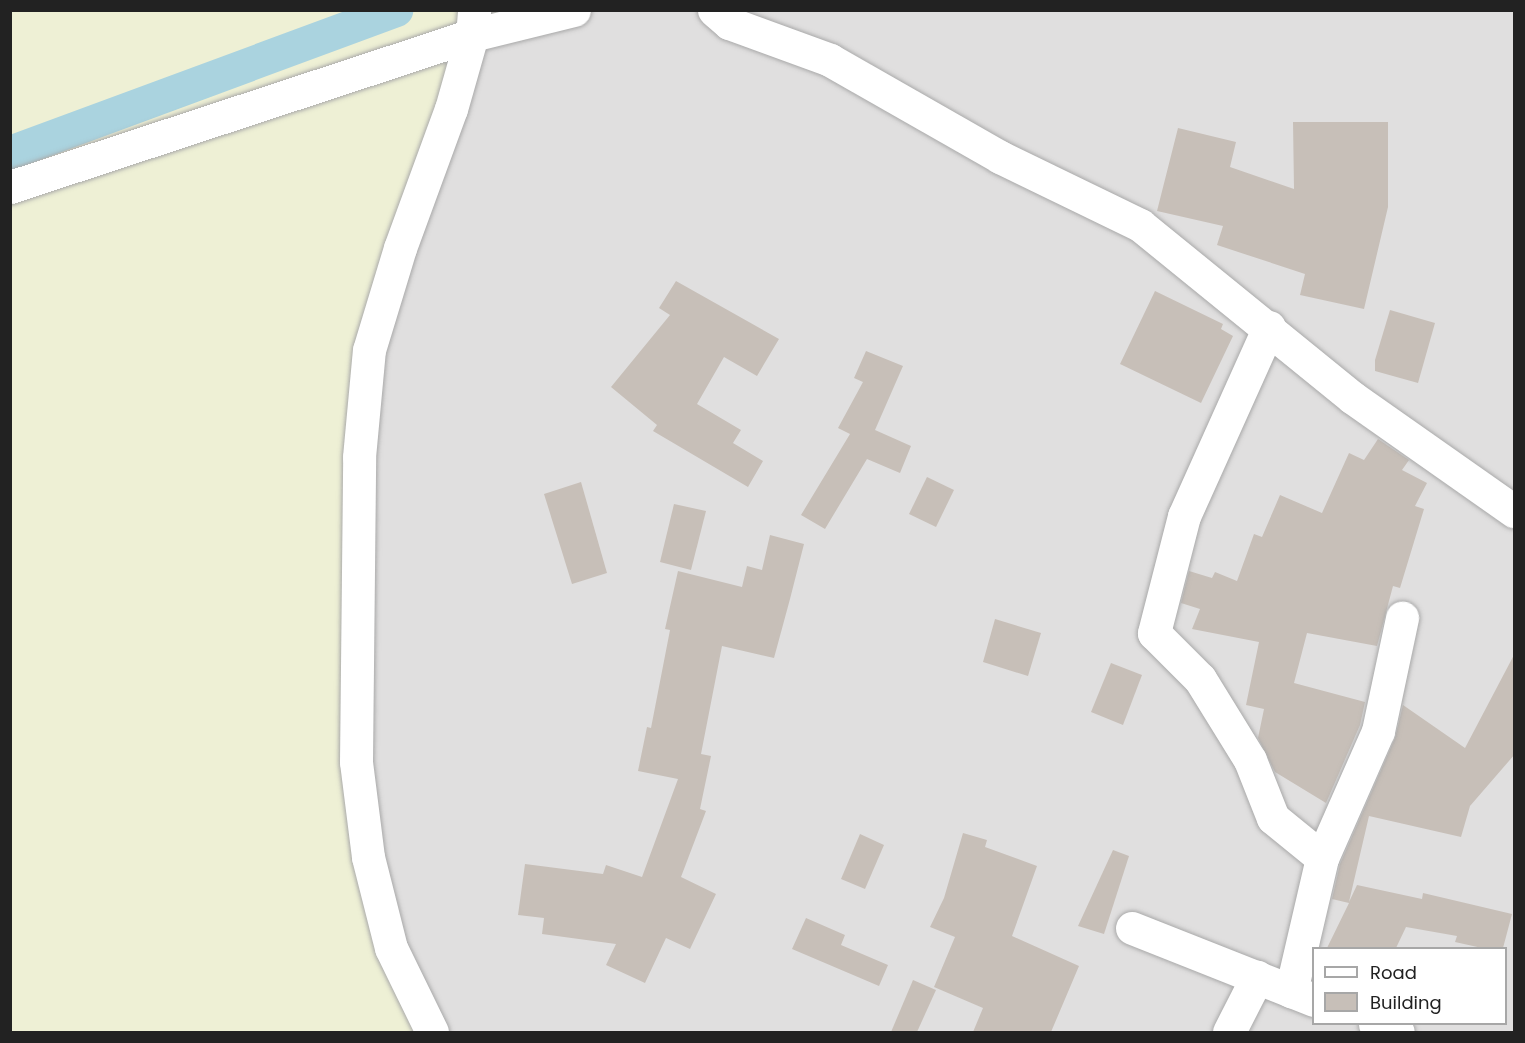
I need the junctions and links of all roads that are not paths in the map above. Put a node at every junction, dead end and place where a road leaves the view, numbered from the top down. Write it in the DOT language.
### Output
graph roads {
  1 [pos="574,10"];
  2 [pos="714,10"];
  3 [pos="473,22"];
  4 [pos="10,187"];
  5 [pos="1269,327"];
  6 [pos="1515,512"];
  7 [pos="1402,618"];
  8 [pos="1322,858"];
  9 [pos="1132,928"];
  10 [pos="1257,977"];
  11 [pos="1302,995"];
  12 [pos="1380,1025"];
  13 [pos="432,1032"];
  14 [pos="1229,1032"];
  15 [pos="1398,1032"];
  1 -- 3 [label="street"];
  2 -- 5 [label="street"];
  3 -- 4 [label="street"];
  3 -- 13 [label="street"];
  5 -- 6 [label="street"];
  5 -- 8 [label="street"];
  7 -- 8 [label="street"];
  8 -- 11 [label="street"];
  9 -- 10 [label="street"];
  10 -- 11 [label="street"];
  10 -- 14 [label="street"];
  12 -- 15 [label="street"];
}
